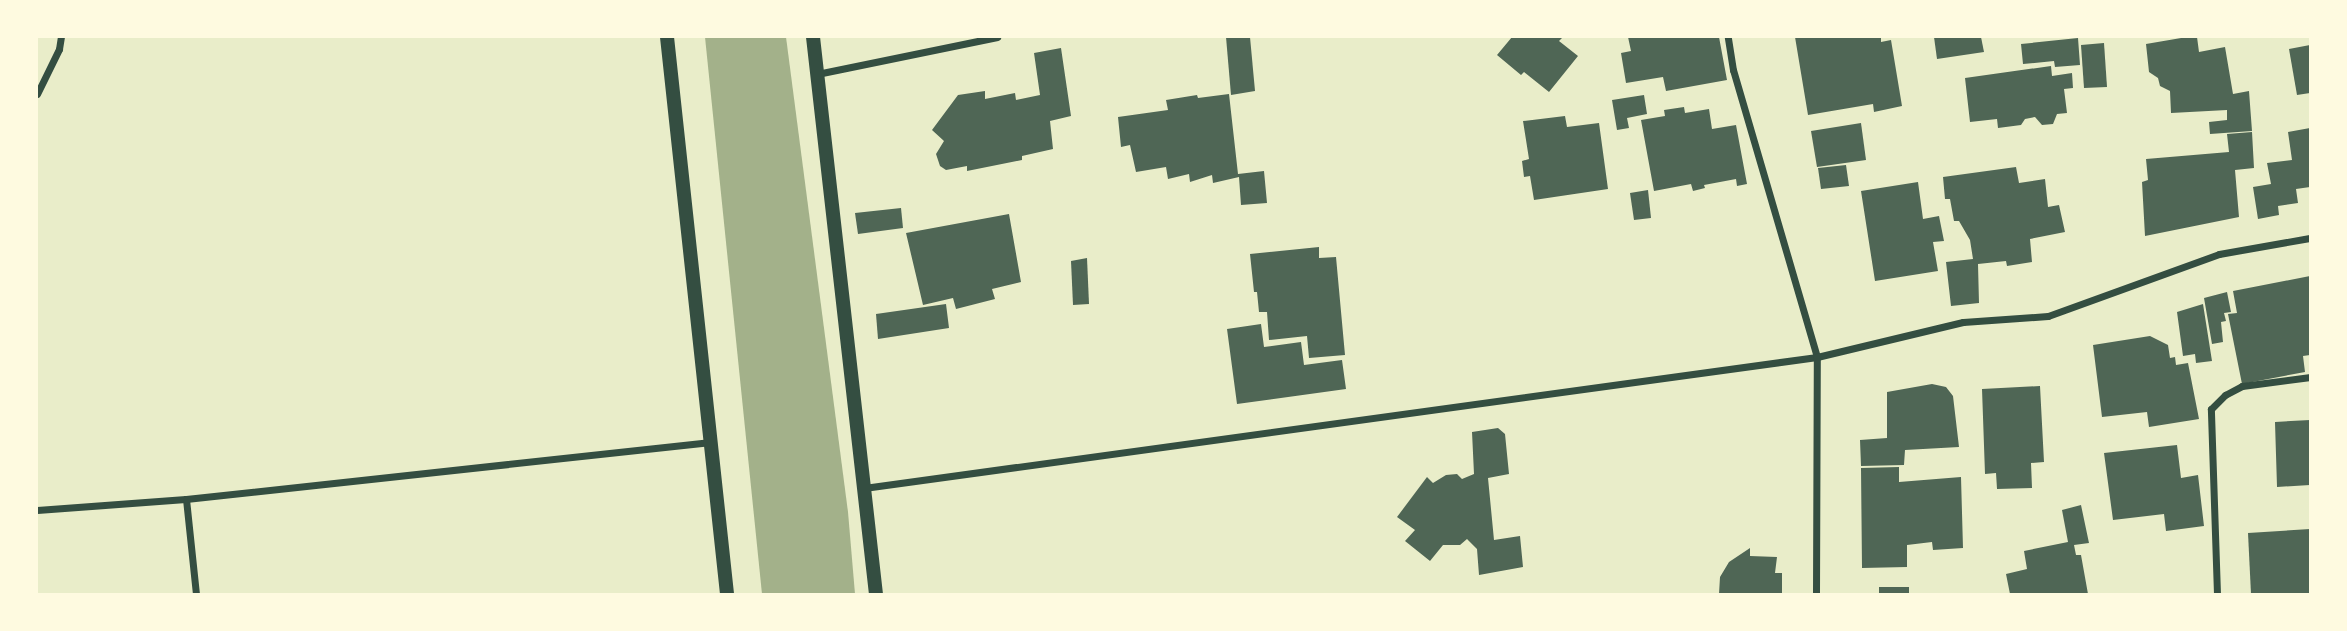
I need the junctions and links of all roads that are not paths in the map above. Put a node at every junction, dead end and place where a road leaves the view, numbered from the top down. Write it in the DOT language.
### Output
graph roads {
  1 [pos="61,37"];
  2 [pos="667,37"];
  3 [pos="813,37"];
  4 [pos="997,37"];
  5 [pos="1728,37"];
  6 [pos="816,74"];
  7 [pos="37,94"];
  8 [pos="2310,239"];
  9 [pos="1817,356"];
  10 [pos="2310,377"];
  11 [pos="712,442"];
  12 [pos="863,488"];
  13 [pos="186,499"];
  14 [pos="37,510"];
  15 [pos="196,594"];
  16 [pos="727,594"];
  17 [pos="876,594"];
  18 [pos="1816,594"];
  19 [pos="2217,594"];
  1 -- 7 [label="street"];
  2 -- 11 [label="main road"];
  3 -- 6 [label="main road"];
  4 -- 6 [label="street"];
  5 -- 9 [label="street"];
  6 -- 12 [label="main road"];
  8 -- 9 [label="street"];
  9 -- 12 [label="street"];
  9 -- 18 [label="street"];
  10 -- 19 [label="street"];
  11 -- 13 [label="street"];
  11 -- 16 [label="main road"];
  12 -- 17 [label="main road"];
  13 -- 14 [label="street"];
  13 -- 15 [label="street"];
}
